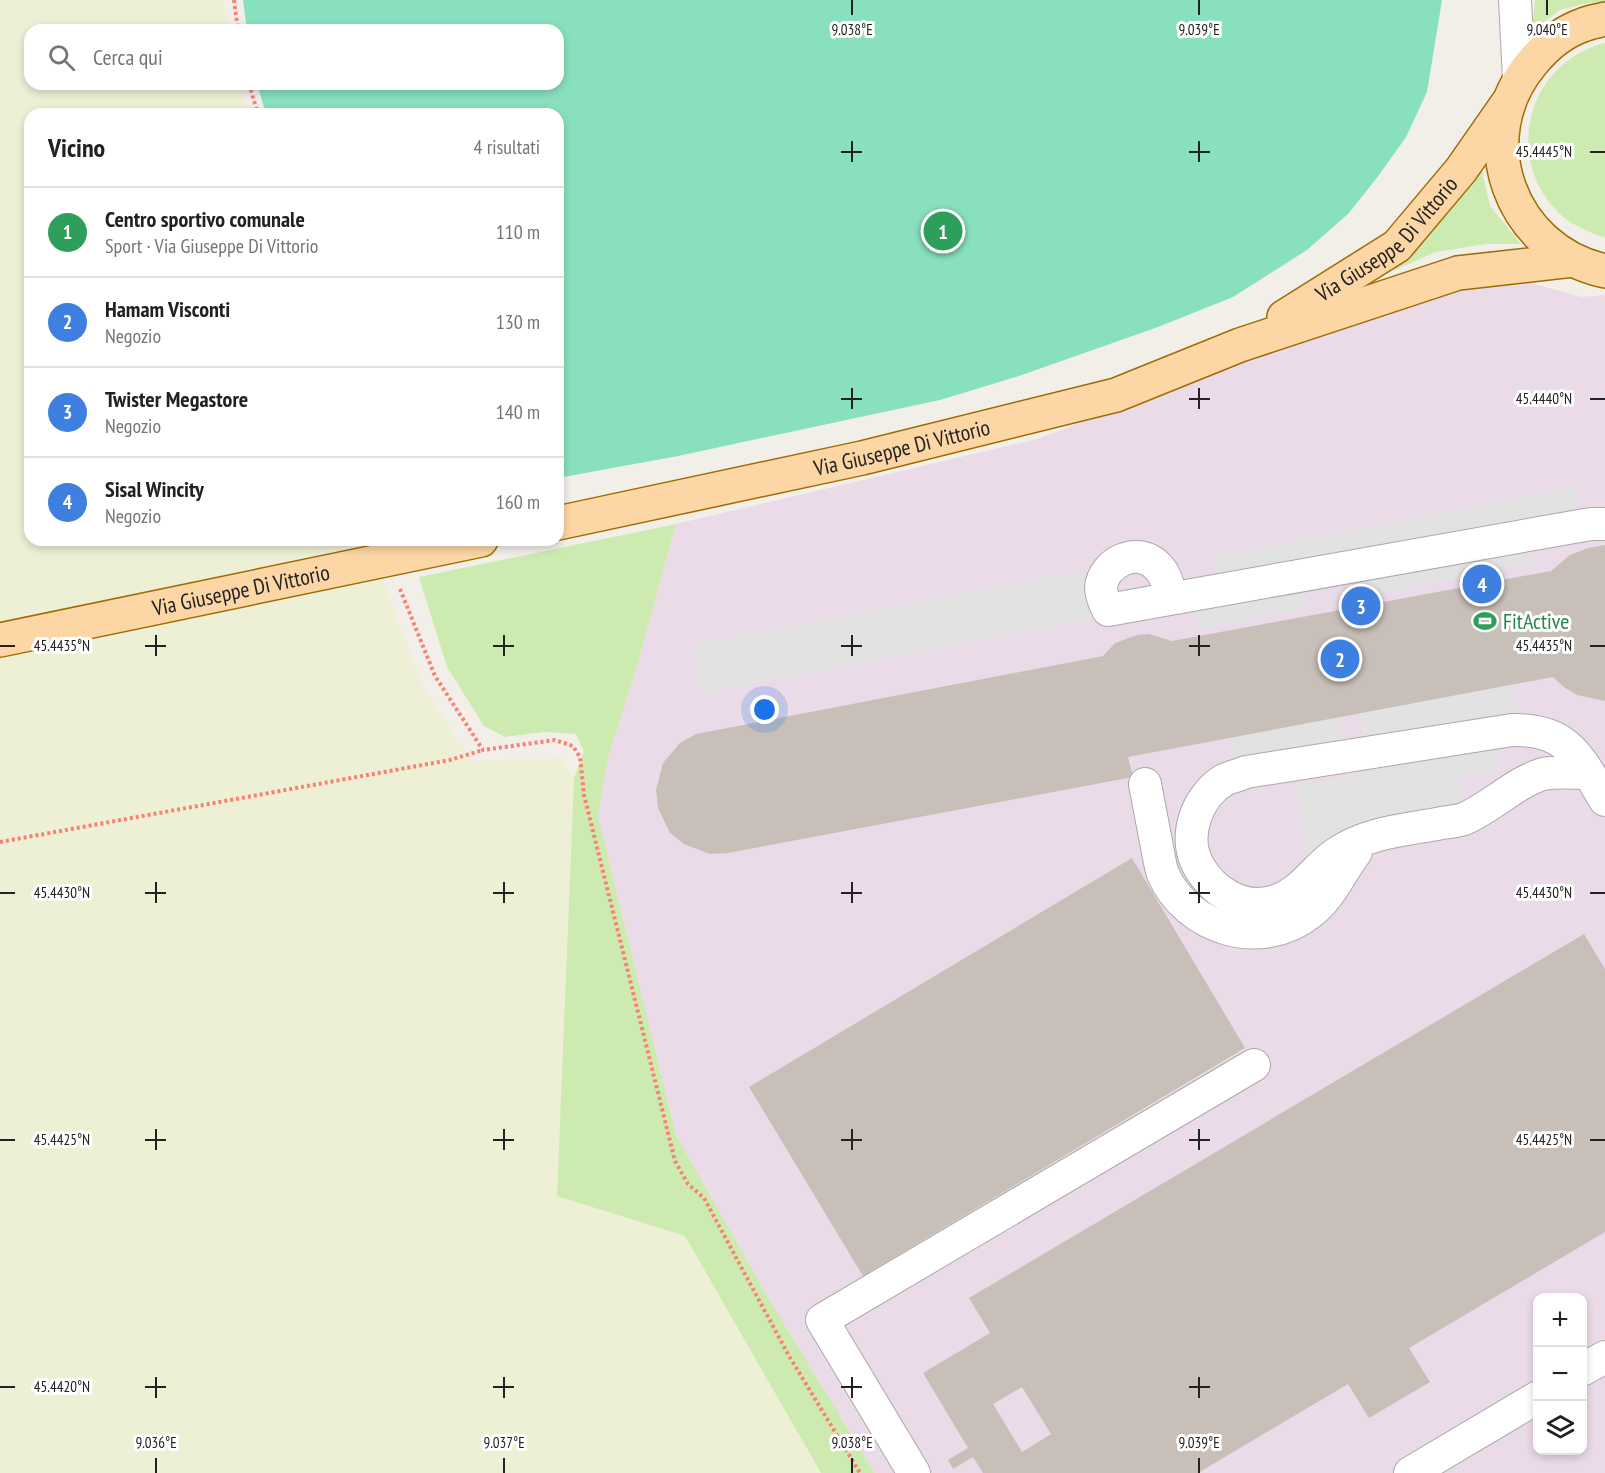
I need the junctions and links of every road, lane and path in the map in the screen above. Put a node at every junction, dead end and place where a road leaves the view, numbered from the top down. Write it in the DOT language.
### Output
graph roads {
  1 [pos="234,0"];
  2 [pos="1515,0"];
  3 [pos="1605,20"];
  4 [pos="237,24"];
  5 [pos="251,90"];
  6 [pos="1513,91"];
  7 [pos="256,108"];
  8 [pos="1594,269"];
  9 [pos="1240,345"];
  10 [pos="564,522"];
  11 [pos="1605,524"];
  12 [pos="453,546"];
  13 [pos="389,560"];
  14 [pos="1171,597"];
  15 [pos="0,640"];
  16 [pos="483,750"];
  17 [pos="1589,773"];
  18 [pos="1145,784"];
  19 [pos="1605,800"];
  20 [pos="1364,840"];
  21 [pos="0,842"];
  22 [pos="1254,1065"];
  23 [pos="1605,1357"];
  24 [pos="1587,1367"];
  25 [pos="1533,1400"];
  26 [pos="860,1473"];
  27 [pos="914,1473"];
  28 [pos="1410,1473"];
  1 -- 4 [label="path"];
  2 -- 6 [label="street"];
  3 -- 6 [label="main road, Via Giuseppe Di Vittorio"];
  5 -- 7 [label="path"];
  6 -- 8 [label="main road"];
  6 -- 9 [label="main road, Via Giuseppe Di Vittorio"];
  8 -- 9 [label="main road, Via Giuseppe Di Vittorio"];
  9 -- 10 [label="main road, Via Giuseppe Di Vittorio"];
  11 -- 14 [label="street"];
  12 -- 13 [label="main road, Via Giuseppe Di Vittorio"];
  13 -- 15 [label="main road, Via Giuseppe Di Vittorio"];
  13 -- 16 [label="path"];
  16 -- 21 [label="path"];
  16 -- 26 [label="path"];
  17 -- 19 [label="street"];
  17 -- 20 [label="street"];
  17 -- 20 [label="street"];
  18 -- 20 [label="street"];
  22 -- 27 [label="street"];
  23 -- 24 [label="street"];
  25 -- 28 [label="street"];
}
